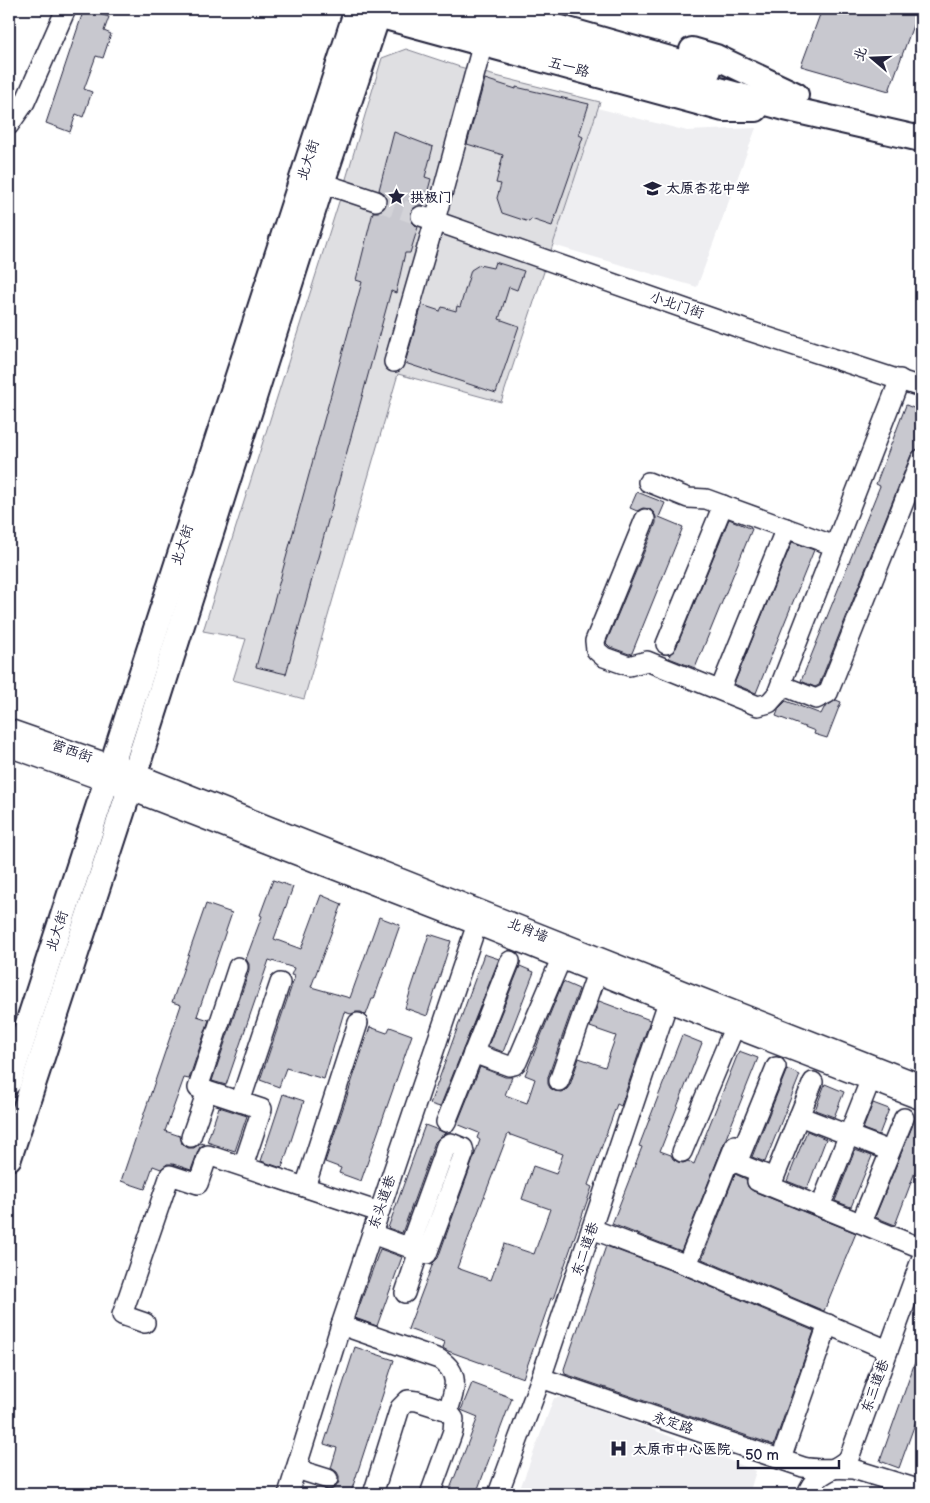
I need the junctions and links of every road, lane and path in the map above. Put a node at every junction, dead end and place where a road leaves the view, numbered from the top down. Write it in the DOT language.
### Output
graph roads {
  1 [pos="66,9"];
  2 [pos="424,9"];
  3 [pos="494,9"];
  4 [pos="545,9"];
  5 [pos="365,10"];
  6 [pos="483,44"];
  7 [pos="791,102"];
  8 [pos="921,122"];
  9 [pos="9,125"];
  10 [pos="921,139"];
  11 [pos="322,183"];
  12 [pos="376,201"];
  13 [pos="428,218"];
  14 [pos="394,362"];
  15 [pos="900,379"];
  16 [pos="921,387"];
  17 [pos="921,459"];
  18 [pos="648,482"];
  19 [pos="723,505"];
  20 [pos="645,519"];
  21 [pos="786,528"];
  22 [pos="835,546"];
  23 [pos="666,644"];
  24 [pos="781,685"];
  25 [pos="720,690"];
  26 [pos="9,729"];
  27 [pos="9,747"];
  28 [pos="108,773"];
  29 [pos="132,782"];
  30 [pos="479,918"];
  31 [pos="561,959"];
  32 [pos="510,961"];
  33 [pos="238,967"];
  34 [pos="597,973"];
  35 [pos="280,983"];
  36 [pos="672,1004"];
  37 [pos="358,1023"];
  38 [pos="734,1028"];
  39 [pos="774,1043"];
  40 [pos="473,1052"];
  41 [pos="776,1068"];
  42 [pos="870,1080"];
  43 [pos="559,1081"];
  44 [pos="9,1082"];
  45 [pos="812,1082"];
  46 [pos="921,1084"];
  47 [pos="207,1090"];
  48 [pos="921,1100"];
  49 [pos="240,1102"];
  50 [pos="799,1116"];
  51 [pos="904,1118"];
  52 [pos="446,1122"];
  53 [pos="848,1135"];
  54 [pos="191,1137"];
  55 [pos="890,1151"];
  56 [pos="682,1152"];
  57 [pos="9,1158"];
  58 [pos="244,1166"];
  59 [pos="726,1168"];
  60 [pos="305,1187"];
  61 [pos="825,1195"];
  62 [pos="379,1212"];
  63 [pos="866,1213"];
  64 [pos="595,1230"];
  65 [pos="372,1234"];
  66 [pos="921,1248"];
  67 [pos="414,1250"];
  68 [pos="921,1260"];
  69 [pos="687,1265"];
  70 [pos="405,1294"];
  71 [pos="145,1323"];
  72 [pos="828,1324"];
  73 [pos="341,1325"];
  74 [pos="888,1350"];
  75 [pos="544,1380"];
  76 [pos="448,1411"];
  77 [pos="781,1459"];
  78 [pos="296,1468"];
  79 [pos="834,1468"];
  80 [pos="328,1479"];
  81 [pos="921,1490"];
  82 [pos="288,1494"];
  83 [pos="372,1494"];
  84 [pos="430,1494"];
  85 [pos="498,1494"];
  86 [pos="505,1494"];
  87 [pos="807,1494"];
  1 -- 9 [label="street"];
  2 -- 7 [label="main road, 五一路"];
  3 -- 7 [label="main road, 五一路"];
  4 -- 7 [label="main road, 五一路"];
  5 -- 6 [label="main road, 五一路"];
  5 -- 11 [label="main road"];
  5 -- 28 [label="main road, 北大街"];
  6 -- 7 [label="main road, 五一路"];
  6 -- 13 [label="street"];
  7 -- 8 [label="main road, 五一路"];
  7 -- 10 [label="main road, 五一路"];
  11 -- 12 [label="street"];
  11 -- 29 [label="main road"];
  13 -- 14 [label="street"];
  13 -- 15 [label="street, 小北门街"];
  15 -- 16 [label="street, 小北门街"];
  15 -- 22 [label="street"];
  17 -- 24 [label="street"];
  18 -- 19 [label="street"];
  19 -- 21 [label="street"];
  19 -- 23 [label="street"];
  20 -- 25 [label="street"];
  21 -- 22 [label="street"];
  21 -- 25 [label="street"];
  22 -- 24 [label="street"];
  24 -- 25 [label="street"];
  26 -- 28 [label="street, 营西街"];
  27 -- 28 [label="street, 营西街"];
  28 -- 29 [label="street, 营西街"];
  28 -- 44 [label="main road, 北大街"];
  29 -- 30 [label="street, 北肖墙"];
  29 -- 57 [label="main road"];
  30 -- 31 [label="street"];
  30 -- 46 [label="street, 北肖墙"];
  30 -- 62 [label="street, 东头道巷"];
  31 -- 34 [label="street"];
  31 -- 40 [label="street"];
  32 -- 40 [label="street"];
  33 -- 47 [label="street"];
  34 -- 36 [label="street"];
  34 -- 43 [label="street"];
  35 -- 49 [label="street"];
  36 -- 38 [label="street"];
  36 -- 64 [label="street, 东二道巷"];
  37 -- 60 [label="street"];
  38 -- 39 [label="street"];
  38 -- 56 [label="street"];
  39 -- 42 [label="street"];
  39 -- 59 [label="street"];
  40 -- 52 [label="street"];
  41 -- 50 [label="street"];
  42 -- 48 [label="street"];
  42 -- 53 [label="street"];
  45 -- 50 [label="street"];
  47 -- 49 [label="street"];
  47 -- 54 [label="street"];
  49 -- 58 [label="street"];
  50 -- 53 [label="street"];
  51 -- 55 [label="street"];
  53 -- 55 [label="street"];
  53 -- 61 [label="street"];
  55 -- 63 [label="street"];
  58 -- 60 [label="street"];
  58 -- 71 [label="street"];
  59 -- 66 [label="street"];
  59 -- 69 [label="street"];
  60 -- 62 [label="street"];
  62 -- 65 [label="street, 东头道巷"];
  64 -- 69 [label="street"];
  64 -- 75 [label="street, 东二道巷"];
  65 -- 67 [label="street"];
  65 -- 73 [label="street, 东头道巷"];
  67 -- 67 [label="street"];
  67 -- 70 [label="street"];
  68 -- 74 [label="street, 东三道巷"];
  69 -- 72 [label="street"];
  72 -- 74 [label="street"];
  72 -- 77 [label="street"];
  73 -- 76 [label="street"];
  73 -- 78 [label="street, 东头道巷"];
  74 -- 79 [label="street, 东三道巷"];
  75 -- 77 [label="street, 永定路"];
  75 -- 85 [label="street, 东二道巷"];
  75 -- 86 [label="street, 东二道巷"];
  76 -- 83 [label="street"];
  76 -- 84 [label="street"];
  77 -- 79 [label="street, 永定路"];
  78 -- 80 [label="street"];
  78 -- 82 [label="street, 东头道巷"];
  79 -- 81 [label="street, 永定路"];
  79 -- 87 [label="street, 东三道巷"];
}
